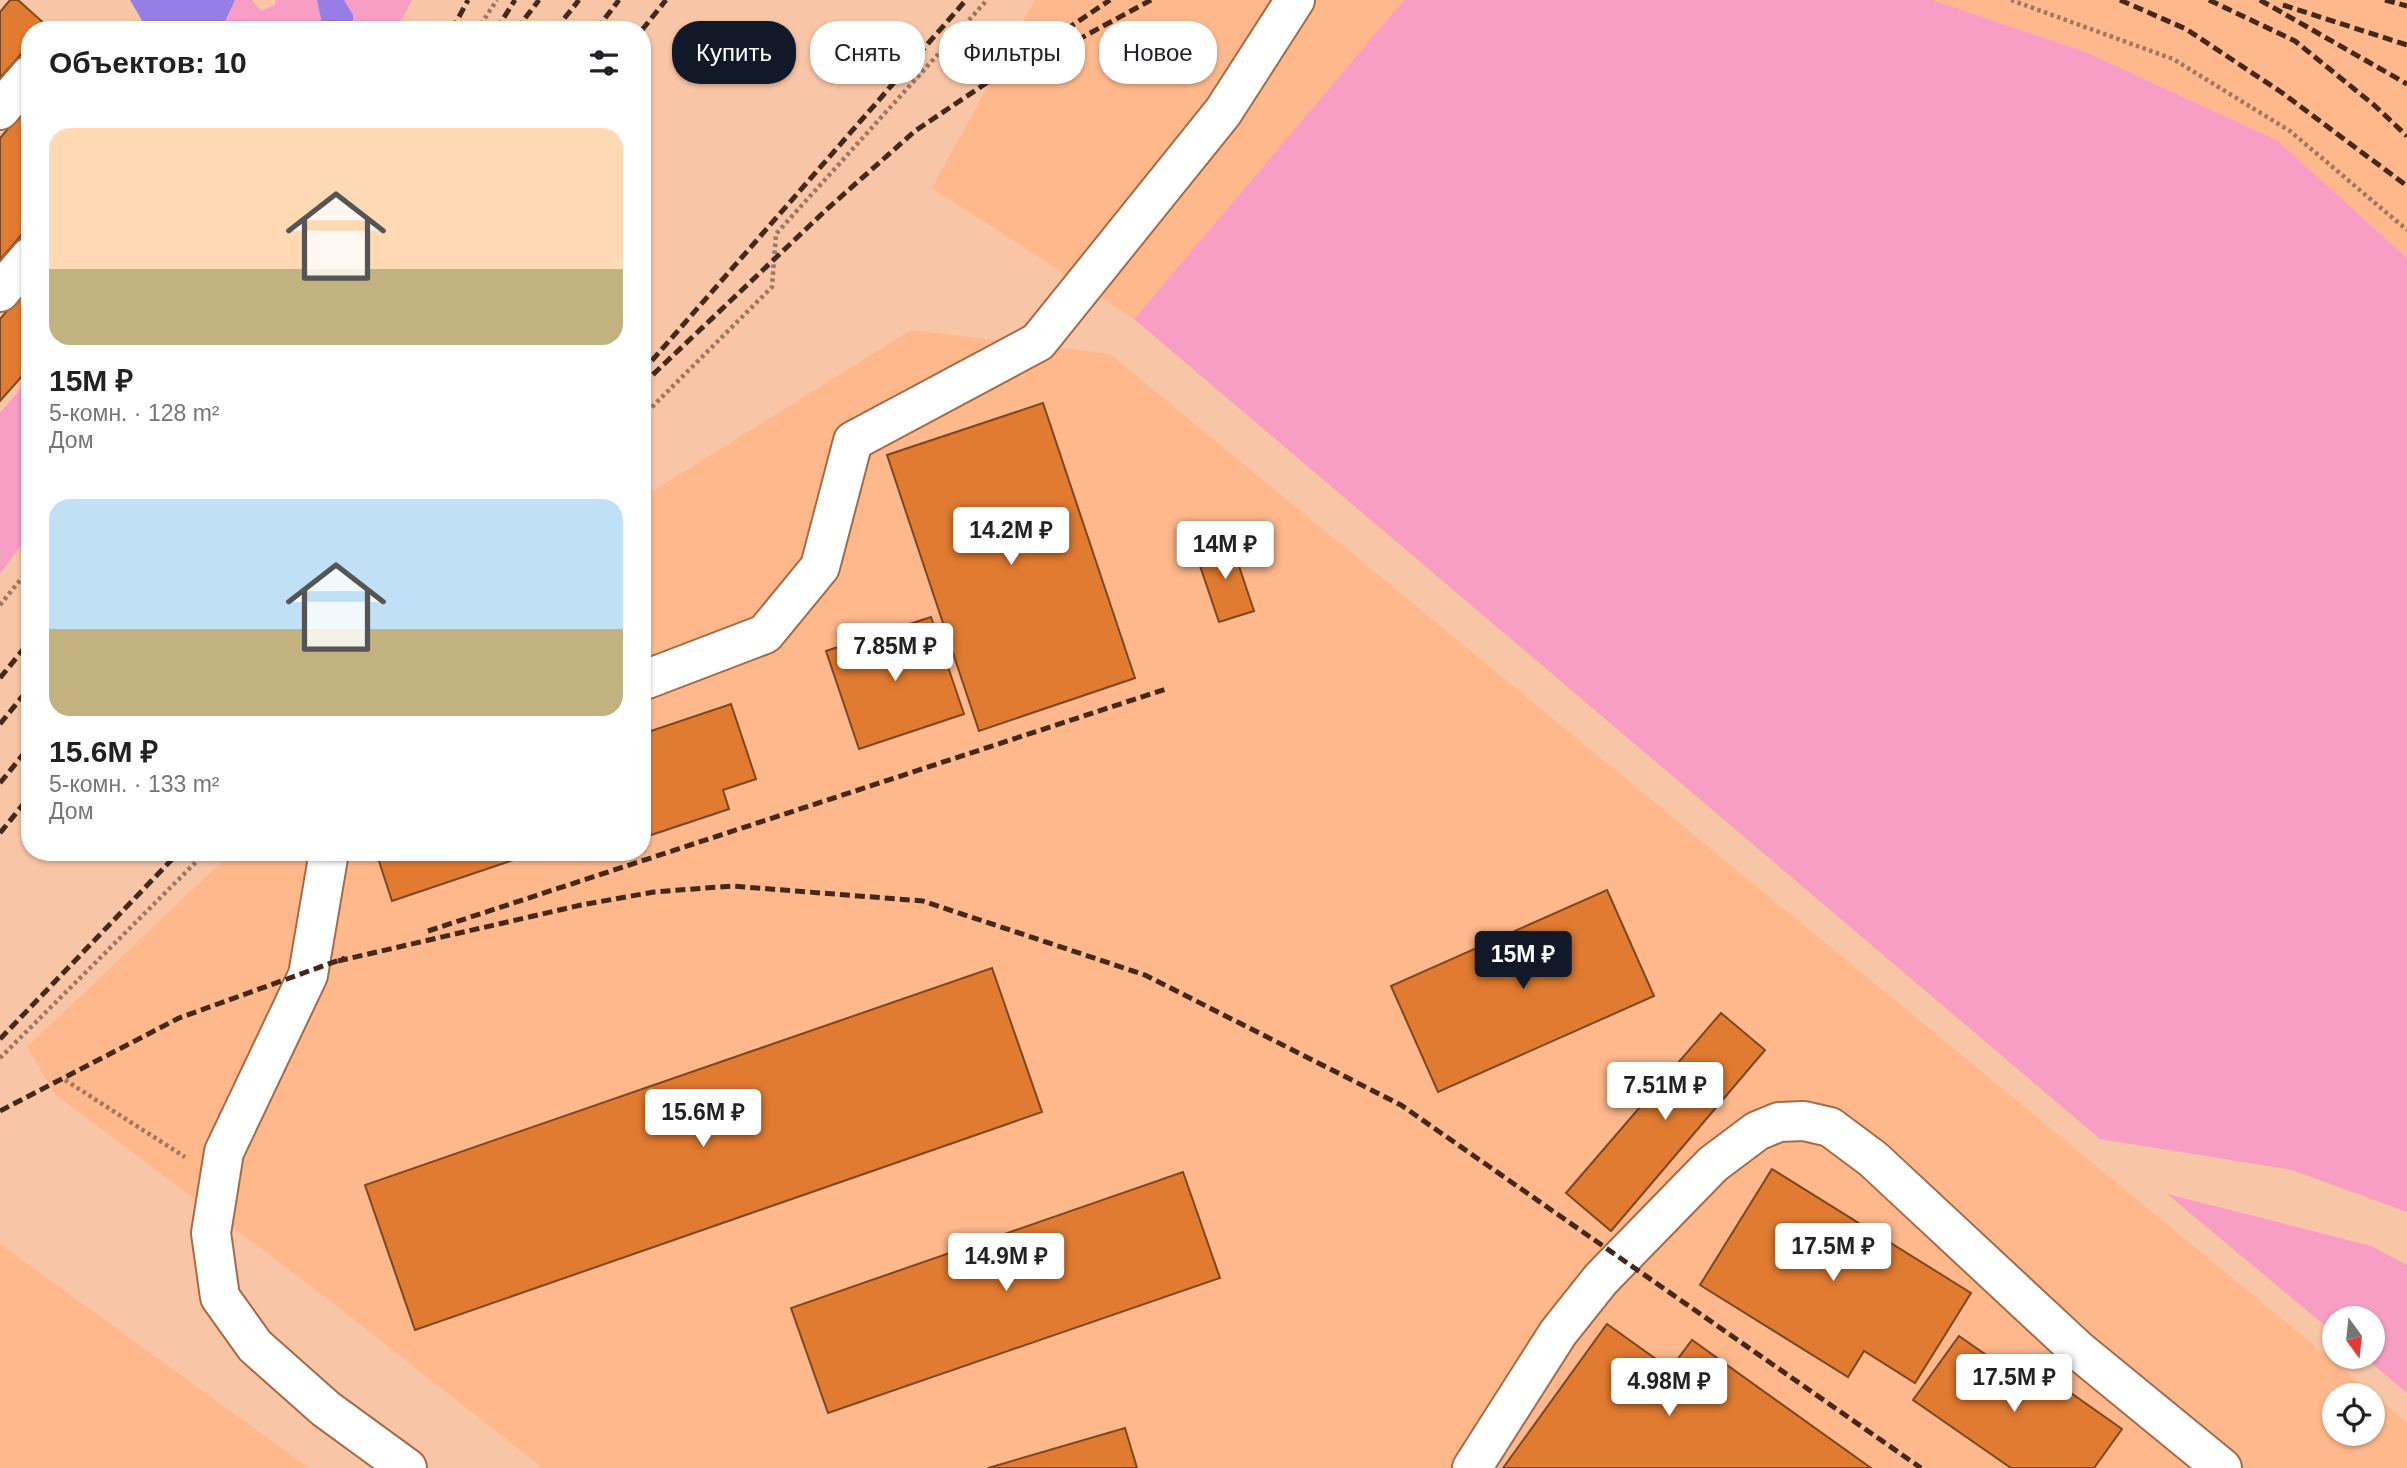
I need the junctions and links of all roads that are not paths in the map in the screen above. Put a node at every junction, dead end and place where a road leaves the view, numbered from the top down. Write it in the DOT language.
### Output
graph roads {
  1 [pos="1295,0"];
  2 [pos="21,86"];
  3 [pos="0,110"];
  4 [pos="21,268"];
  5 [pos="0,292"];
  6 [pos="651,678"];
  7 [pos="327,861"];
  8 [pos="407,1468"];
  9 [pos="1472,1468"];
  10 [pos="2222,1468"];
  1 -- 6 [label="lane"];
  2 -- 3 [label="lane"];
  4 -- 5 [label="lane"];
  7 -- 8 [label="lane"];
  9 -- 10 [label="lane"];
}
